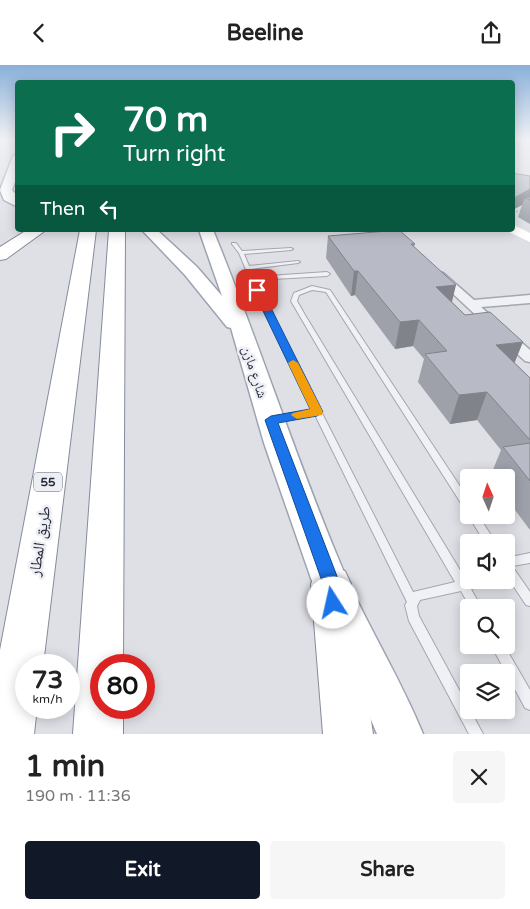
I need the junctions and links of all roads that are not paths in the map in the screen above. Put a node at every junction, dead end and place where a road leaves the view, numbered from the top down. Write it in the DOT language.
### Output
graph roads {
  1 [pos="11,171"];
  2 [pos="15,201"];
  3 [pos="515,230"];
  4 [pos="35,232"];
  5 [pos="88,232"];
  6 [pos="116,232"];
  7 [pos="151,232"];
  8 [pos="207,232"];
  9 [pos="530,238"];
  10 [pos="234,244"];
  11 [pos="292,249"];
  12 [pos="241,253"];
  13 [pos="0,255"];
  14 [pos="298,262"];
  15 [pos="430,267"];
  16 [pos="248,268"];
  17 [pos="326,274"];
  18 [pos="253,279"];
  19 [pos="530,299"];
  20 [pos="471,305"];
  21 [pos="242,333"];
  22 [pos="530,357"];
  23 [pos="317,412"];
  24 [pos="271,420"];
  25 [pos="460,494"];
  26 [pos="530,558"];
  27 [pos="515,562"];
  28 [pos="515,578"];
  29 [pos="460,579"];
  30 [pos="331,584"];
  31 [pos="460,587"];
  32 [pos="412,601"];
  33 [pos="530,601"];
  34 [pos="502,654"];
  35 [pos="530,703"];
  36 [pos="9,734"];
  37 [pos="98,734"];
  38 [pos="348,734"];
  39 [pos="400,734"];
  40 [pos="476,734"];
  1 -- 2 [label="main road"];
  3 -- 9 [label="street"];
  4 -- 13 [label="highway"];
  5 -- 36 [label="highway, طريق المطار / 55"];
  6 -- 37 [label="highway"];
  7 -- 21 [label="main road, شارع مازن"];
  8 -- 21 [label="main road"];
  10 -- 12 [label="lane"];
  11 -- 12 [label="lane"];
  12 -- 16 [label="lane"];
  14 -- 16 [label="lane"];
  15 -- 20 [label="street"];
  16 -- 18 [label="lane"];
  17 -- 18 [label="lane"];
  18 -- 23 [label="lane"];
  19 -- 20 [label="street"];
  20 -- 22 [label="street"];
  21 -- 24 [label="main road, شارع مازن"];
  23 -- 24 [label="lane"];
  23 -- 32 [label="lane"];
  24 -- 30 [label="main road, شارع مازن"];
  25 -- 29 [label="lane"];
  26 -- 27 [label="lane"];
  28 -- 33 [label="lane"];
  30 -- 38 [label="highway"];
  30 -- 39 [label="main road, شارع مازن"];
  31 -- 32 [label="lane"];
  32 -- 40 [label="lane"];
  34 -- 35 [label="lane"];
}
